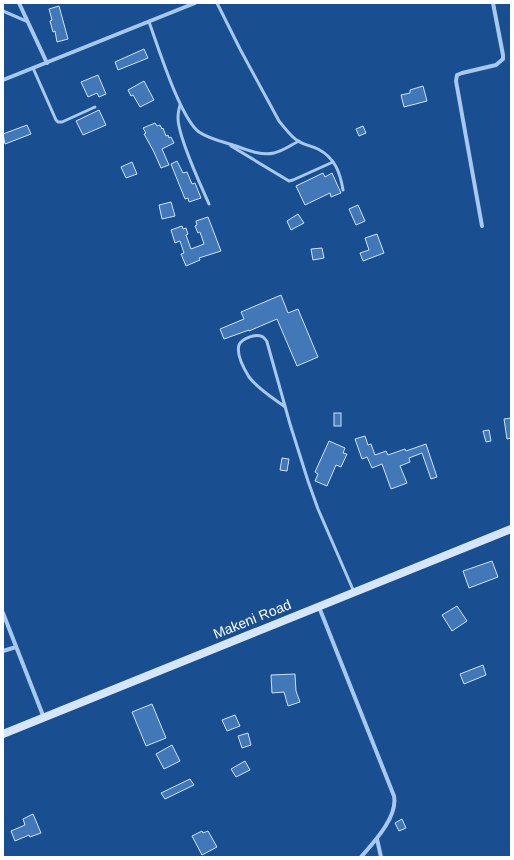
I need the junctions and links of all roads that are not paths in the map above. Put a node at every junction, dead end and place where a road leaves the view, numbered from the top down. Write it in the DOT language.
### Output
graph roads {
  1 [pos="19,3"];
  2 [pos="195,3"];
  3 [pos="217,3"];
  4 [pos="493,3"];
  5 [pos="3,11"];
  6 [pos="26,21"];
  7 [pos="149,22"];
  8 [pos="47,63"];
  9 [pos="32,68"];
  10 [pos="3,80"];
  11 [pos="180,105"];
  12 [pos="95,107"];
  13 [pos="299,141"];
  14 [pos="226,143"];
  15 [pos="333,162"];
  16 [pos="343,190"];
  17 [pos="209,204"];
  18 [pos="482,226"];
  19 [pos="285,407"];
  20 [pos="511,529"];
  21 [pos="354,592"];
  22 [pos="318,606"];
  23 [pos="3,613"];
  24 [pos="16,647"];
  25 [pos="3,651"];
  26 [pos="44,718"];
  27 [pos="3,734"];
  28 [pos="377,839"];
  29 [pos="361,857"];
  30 [pos="381,857"];
  1 -- 6 [label="street"];
  2 -- 7 [label="street"];
  3 -- 13 [label="lane"];
  4 -- 18 [label="street"];
  5 -- 6 [label="lane"];
  6 -- 8 [label="street"];
  7 -- 8 [label="street"];
  7 -- 11 [label="lane"];
  8 -- 9 [label="street"];
  9 -- 10 [label="street"];
  9 -- 12 [label="lane"];
  11 -- 14 [label="lane"];
  11 -- 17 [label="lane"];
  13 -- 14 [label="lane"];
  13 -- 15 [label="lane"];
  14 -- 15 [label="lane"];
  15 -- 16 [label="lane"];
  19 -- 19 [label="lane"];
  19 -- 21 [label="lane"];
  20 -- 21 [label="main road, Makeni Road"];
  21 -- 22 [label="main road, Makeni Road"];
  22 -- 26 [label="main road, Makeni Road"];
  22 -- 28 [label="street"];
  23 -- 24 [label="street"];
  24 -- 25 [label="street"];
  24 -- 26 [label="street"];
  26 -- 27 [label="main road, Makeni Road"];
  28 -- 29 [label="street"];
  28 -- 30 [label="street"];
}
